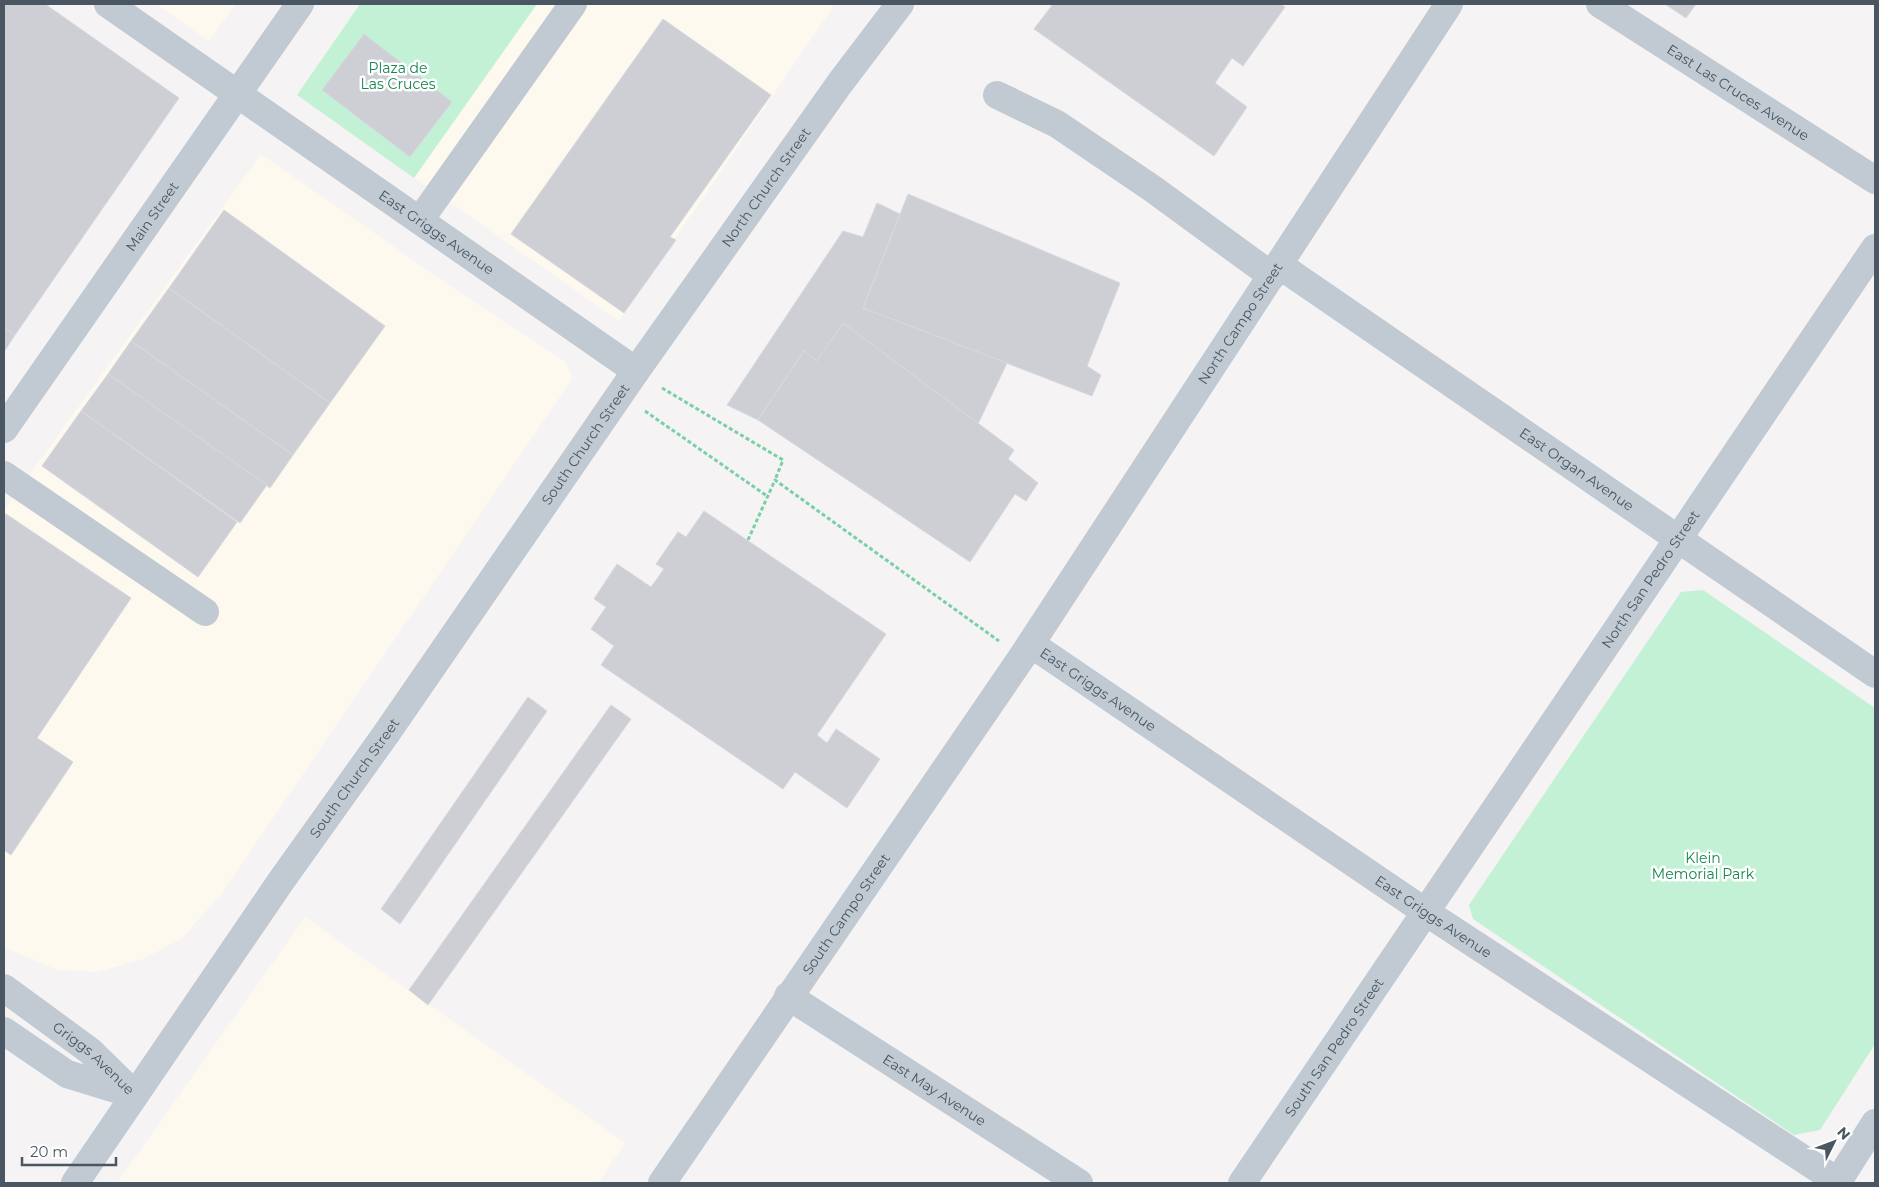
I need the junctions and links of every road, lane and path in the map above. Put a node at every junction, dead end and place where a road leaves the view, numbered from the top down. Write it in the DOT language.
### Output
graph roads {
  1 [pos="108,4"];
  2 [pos="300,4"];
  3 [pos="573,4"];
  4 [pos="1449,4"];
  5 [pos="1600,4"];
  6 [pos="893,6"];
  7 [pos="237,93"];
  8 [pos="998,94"];
  9 [pos="1875,180"];
  10 [pos="420,220"];
  11 [pos="1875,248"];
  12 [pos="1275,271"];
  13 [pos="636,371"];
  14 [pos="620,394"];
  15 [pos="681,400"];
  16 [pos="4,429"];
  17 [pos="4,475"];
  18 [pos="775,480"];
  19 [pos="768,496"];
  20 [pos="1678,537"];
  21 [pos="748,540"];
  22 [pos="205,612"];
  23 [pos="1026,650"];
  24 [pos="1875,674"];
  25 [pos="1427,913"];
  26 [pos="4,988"];
  27 [pos="788,996"];
  28 [pos="4,1031"];
  29 [pos="135,1095"];
  30 [pos="1875,1123"];
  31 [pos="75,1183"];
  32 [pos="662,1183"];
  33 [pos="1079,1183"];
  34 [pos="1242,1183"];
  35 [pos="1838,1183"];
  1 -- 7 [label="street, East Griggs Avenue"];
  2 -- 7 [label="street, Main Street"];
  3 -- 10 [label="street"];
  4 -- 12 [label="street, North Campo Street"];
  5 -- 9 [label="street, East Las Cruces Avenue"];
  6 -- 13 [label="street, North Church Street"];
  7 -- 10 [label="street, East Griggs Avenue"];
  7 -- 16 [label="street, Main Street"];
  8 -- 12 [label="street, East Organ Avenue"];
  10 -- 13 [label="street, East Griggs Avenue"];
  11 -- 20 [label="street, North San Pedro Street"];
  12 -- 20 [label="street, East Organ Avenue"];
  12 -- 23 [label="street, North Campo Street"];
  13 -- 14 [label="street, South Church Street"];
  14 -- 19 [label="path"];
  14 -- 29 [label="street, South Church Street"];
  15 -- 18 [label="path"];
  17 -- 22 [label="street"];
  18 -- 19 [label="path"];
  18 -- 23 [label="path"];
  19 -- 21 [label="path"];
  20 -- 24 [label="street, East Organ Avenue"];
  20 -- 25 [label="street, North San Pedro Street"];
  23 -- 25 [label="street, East Griggs Avenue"];
  23 -- 27 [label="street, South Campo Street"];
  25 -- 34 [label="street, South San Pedro Street"];
  25 -- 35 [label="street, East Griggs Avenue"];
  26 -- 29 [label="street, Griggs Avenue"];
  27 -- 32 [label="street, South Campo Street"];
  27 -- 33 [label="street, East May Avenue"];
  28 -- 29 [label="street, Griggs Avenue"];
  29 -- 31 [label="street, South Church Street"];
  30 -- 35 [label="street"];
}
